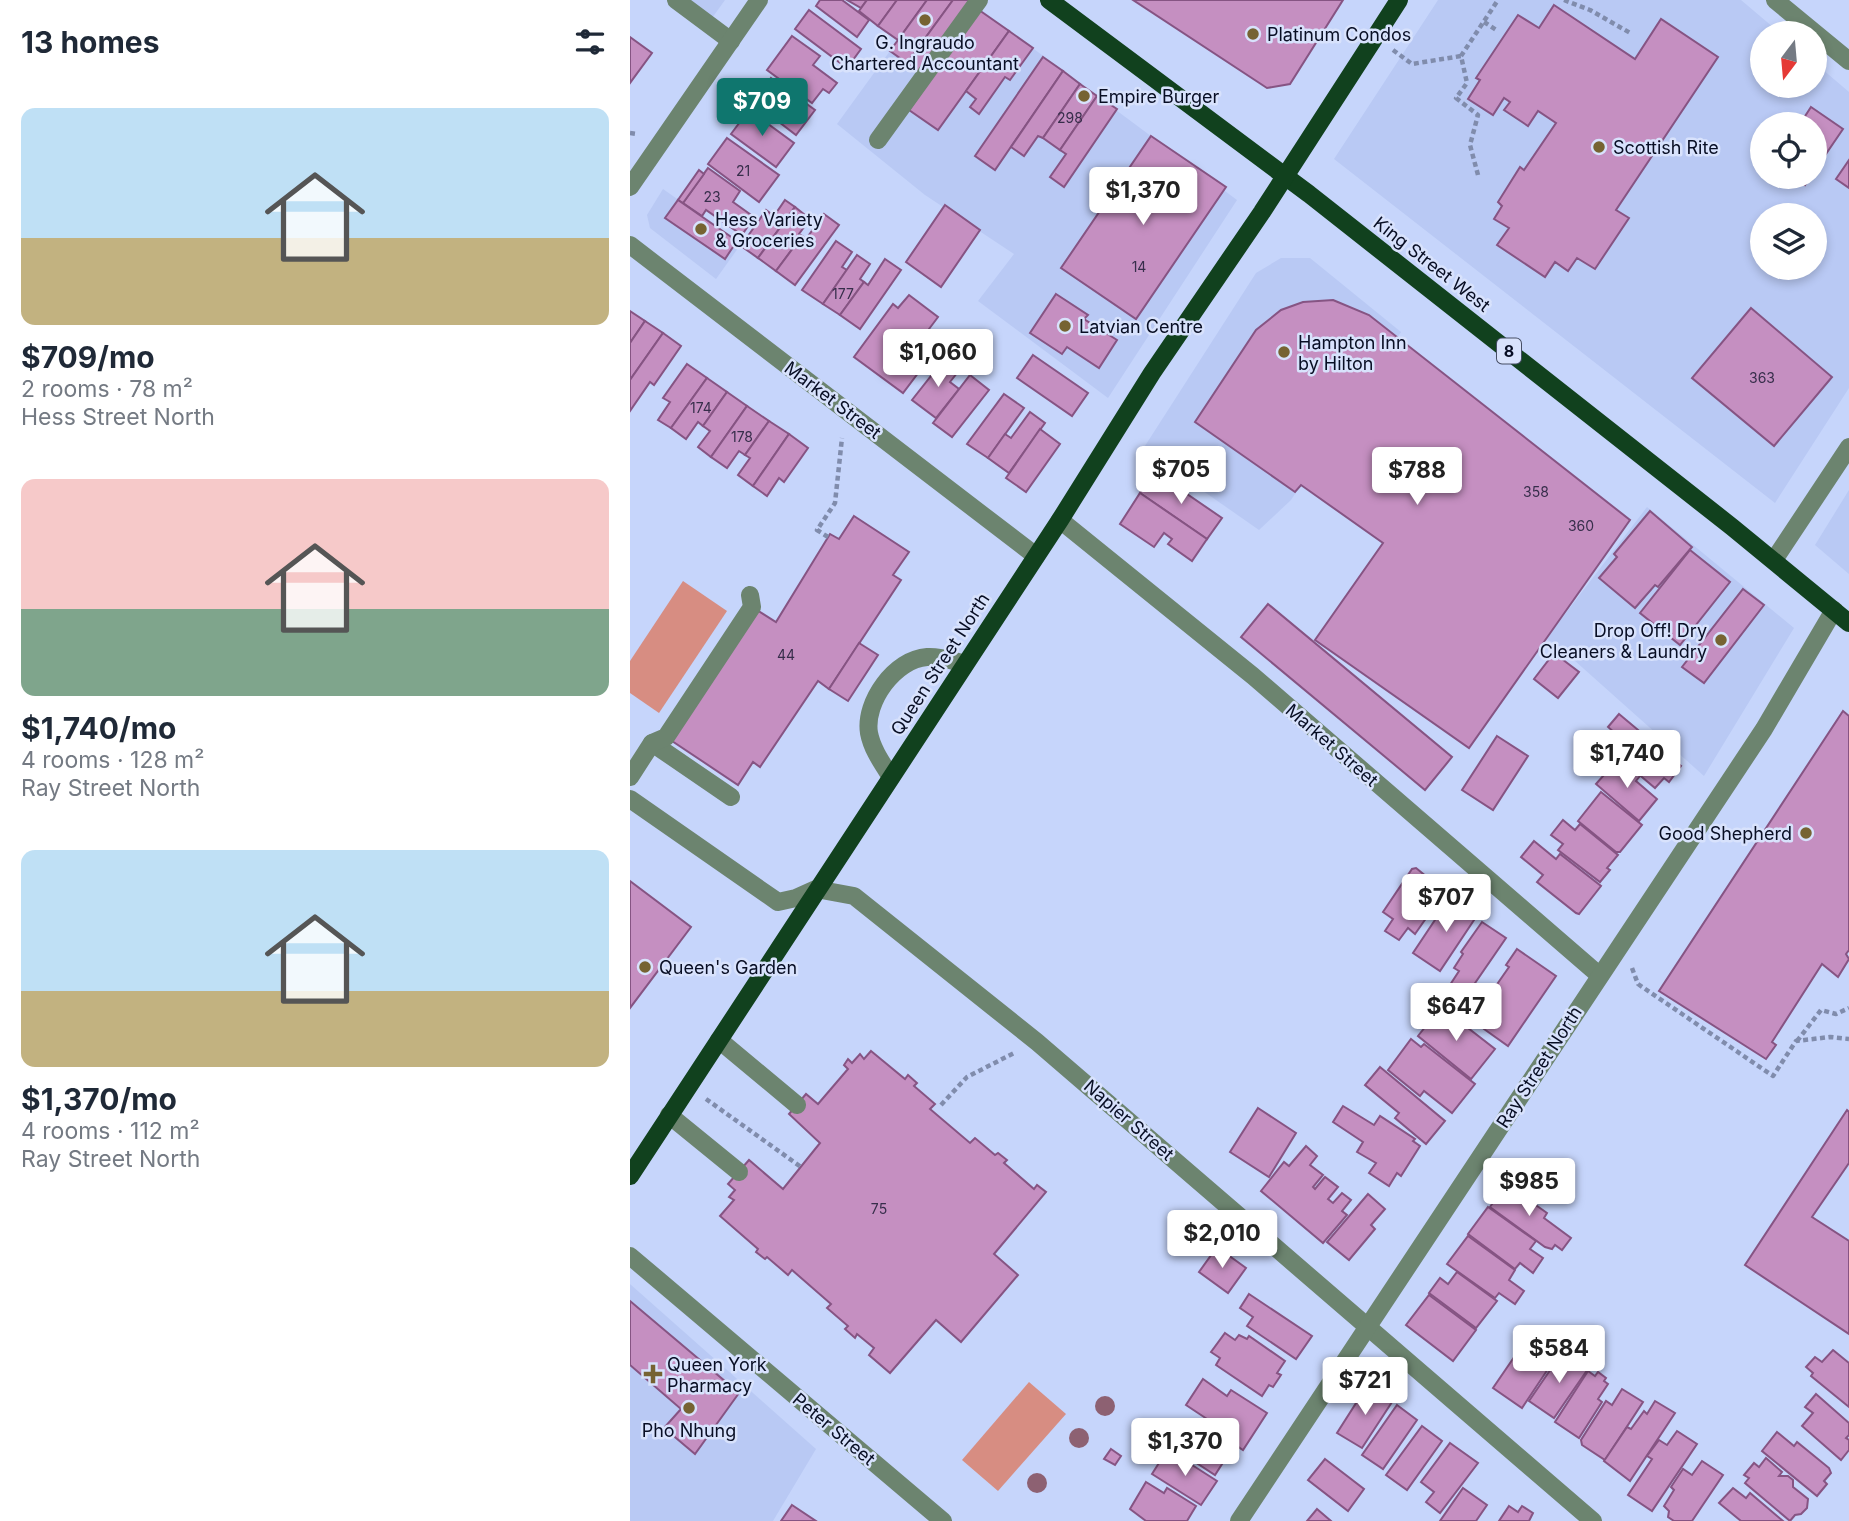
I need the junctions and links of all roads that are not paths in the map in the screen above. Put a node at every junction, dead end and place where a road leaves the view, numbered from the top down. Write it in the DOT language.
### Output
graph roads {
  1 [pos="676,0"];
  2 [pos="759,0"];
  3 [pos="979,0"];
  4 [pos="1049,0"];
  5 [pos="1399,0"];
  6 [pos="1775,0"];
  7 [pos="731,41"];
  8 [pos="1849,61"];
  9 [pos="878,140"];
  10 [pos="1285,176"];
  11 [pos="630,187"];
  12 [pos="630,245"];
  13 [pos="1849,447"];
  14 [pos="1059,520"];
  15 [pos="1036,556"];
  16 [pos="1774,560"];
  17 [pos="750,595"];
  18 [pos="1834,610"];
  19 [pos="1849,623"];
  20 [pos="965,664"];
  21 [pos="652,743"];
  22 [pos="630,777"];
  23 [pos="891,777"];
  24 [pos="731,796"];
  25 [pos="630,799"];
  26 [pos="817,889"];
  27 [pos="1599,975"];
  28 [pos="719,1040"];
  29 [pos="797,1105"];
  30 [pos="669,1115"];
  31 [pos="739,1172"];
  32 [pos="630,1176"];
  33 [pos="630,1256"];
  34 [pos="1368,1325"];
  35 [pos="943,1521"];
  36 [pos="1238,1521"];
  37 [pos="1593,1521"];
  1 -- 7 [label="street"];
  2 -- 7 [label="street"];
  3 -- 9 [label="street"];
  4 -- 10 [label="main road, King Street West / 8"];
  5 -- 10 [label="main road, Queen Street North"];
  6 -- 8 [label="street"];
  7 -- 11 [label="street"];
  10 -- 14 [label="main road, Queen Street North"];
  10 -- 16 [label="main road, King Street West / 8"];
  12 -- 15 [label="street, Market Street"];
  13 -- 16 [label="street"];
  14 -- 15 [label="main road, Queen Street North"];
  14 -- 27 [label="street, Market Street"];
  15 -- 20 [label="main road, Queen Street North"];
  16 -- 18 [label="main road, King Street West / 8"];
  17 -- 21 [label="street"];
  18 -- 19 [label="main road, King Street West / 8"];
  18 -- 27 [label="street, Ray Street North"];
  20 -- 23 [label="main road, Queen Street North"];
  20 -- 23 [label="street"];
  21 -- 22 [label="street"];
  21 -- 24 [label="street"];
  23 -- 26 [label="main road, Queen Street North"];
  25 -- 26 [label="street"];
  26 -- 28 [label="main road, Queen Street North"];
  26 -- 34 [label="street, Napier Street"];
  27 -- 34 [label="street, Ray Street North"];
  28 -- 29 [label="street"];
  28 -- 30 [label="main road, Queen Street North"];
  30 -- 31 [label="street"];
  30 -- 32 [label="main road, Queen Street North"];
  33 -- 35 [label="street, Peter Street"];
  34 -- 36 [label="street, Ray Street North"];
  34 -- 37 [label="street, Napier Street"];
}
